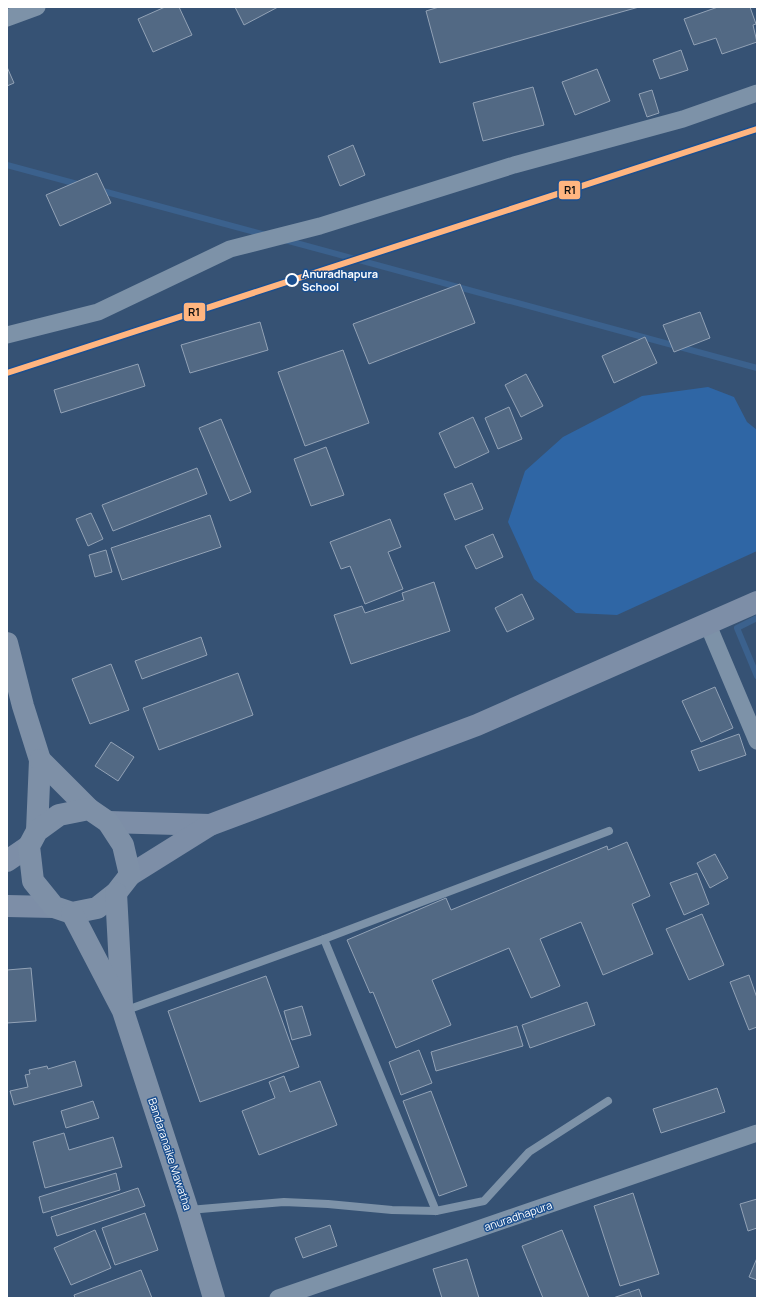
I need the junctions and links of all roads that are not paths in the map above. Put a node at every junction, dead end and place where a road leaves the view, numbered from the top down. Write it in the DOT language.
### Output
graph roads {
  1 [pos="37,7"];
  2 [pos="7,18"];
  3 [pos="757,93"];
  4 [pos="7,335"];
  5 [pos="757,602"];
  6 [pos="708,624"];
  7 [pos="7,642"];
  8 [pos="757,741"];
  9 [pos="40,760"];
  10 [pos="88,809"];
  11 [pos="108,822"];
  12 [pos="210,825"];
  13 [pos="609,831"];
  14 [pos="33,839"];
  15 [pos="7,861"];
  16 [pos="130,875"];
  17 [pos="116,893"];
  18 [pos="7,906"];
  19 [pos="63,910"];
  20 [pos="324,939"];
  21 [pos="123,1011"];
  22 [pos="608,1101"];
  23 [pos="757,1133"];
  24 [pos="188,1210"];
  25 [pos="436,1211"];
  26 [pos="214,1298"];
  27 [pos="278,1298"];
  1 -- 2 [label="street"];
  3 -- 4 [label="street"];
  5 -- 6 [label="main road"];
  6 -- 8 [label="street"];
  6 -- 12 [label="main road"];
  7 -- 9 [label="highway"];
  9 -- 10 [label="highway"];
  9 -- 14 [label="highway"];
  10 -- 11 [label="highway"];
  10 -- 14 [label="highway"];
  11 -- 12 [label="main road"];
  11 -- 16 [label="highway"];
  12 -- 16 [label="main road"];
  13 -- 20 [label="lane"];
  14 -- 15 [label="main road"];
  14 -- 19 [label="highway"];
  16 -- 17 [label="highway"];
  17 -- 19 [label="highway"];
  17 -- 21 [label="highway, Bandaranaike Mawatha"];
  18 -- 19 [label="main road"];
  19 -- 21 [label="highway, Bandaranaike Mawatha"];
  20 -- 21 [label="lane"];
  20 -- 25 [label="lane"];
  21 -- 24 [label="highway, Bandaranaike Mawatha"];
  22 -- 25 [label="lane"];
  23 -- 27 [label="street, anuradhapura"];
  24 -- 25 [label="lane"];
  24 -- 26 [label="highway, Bandaranaike Mawatha"];
}
